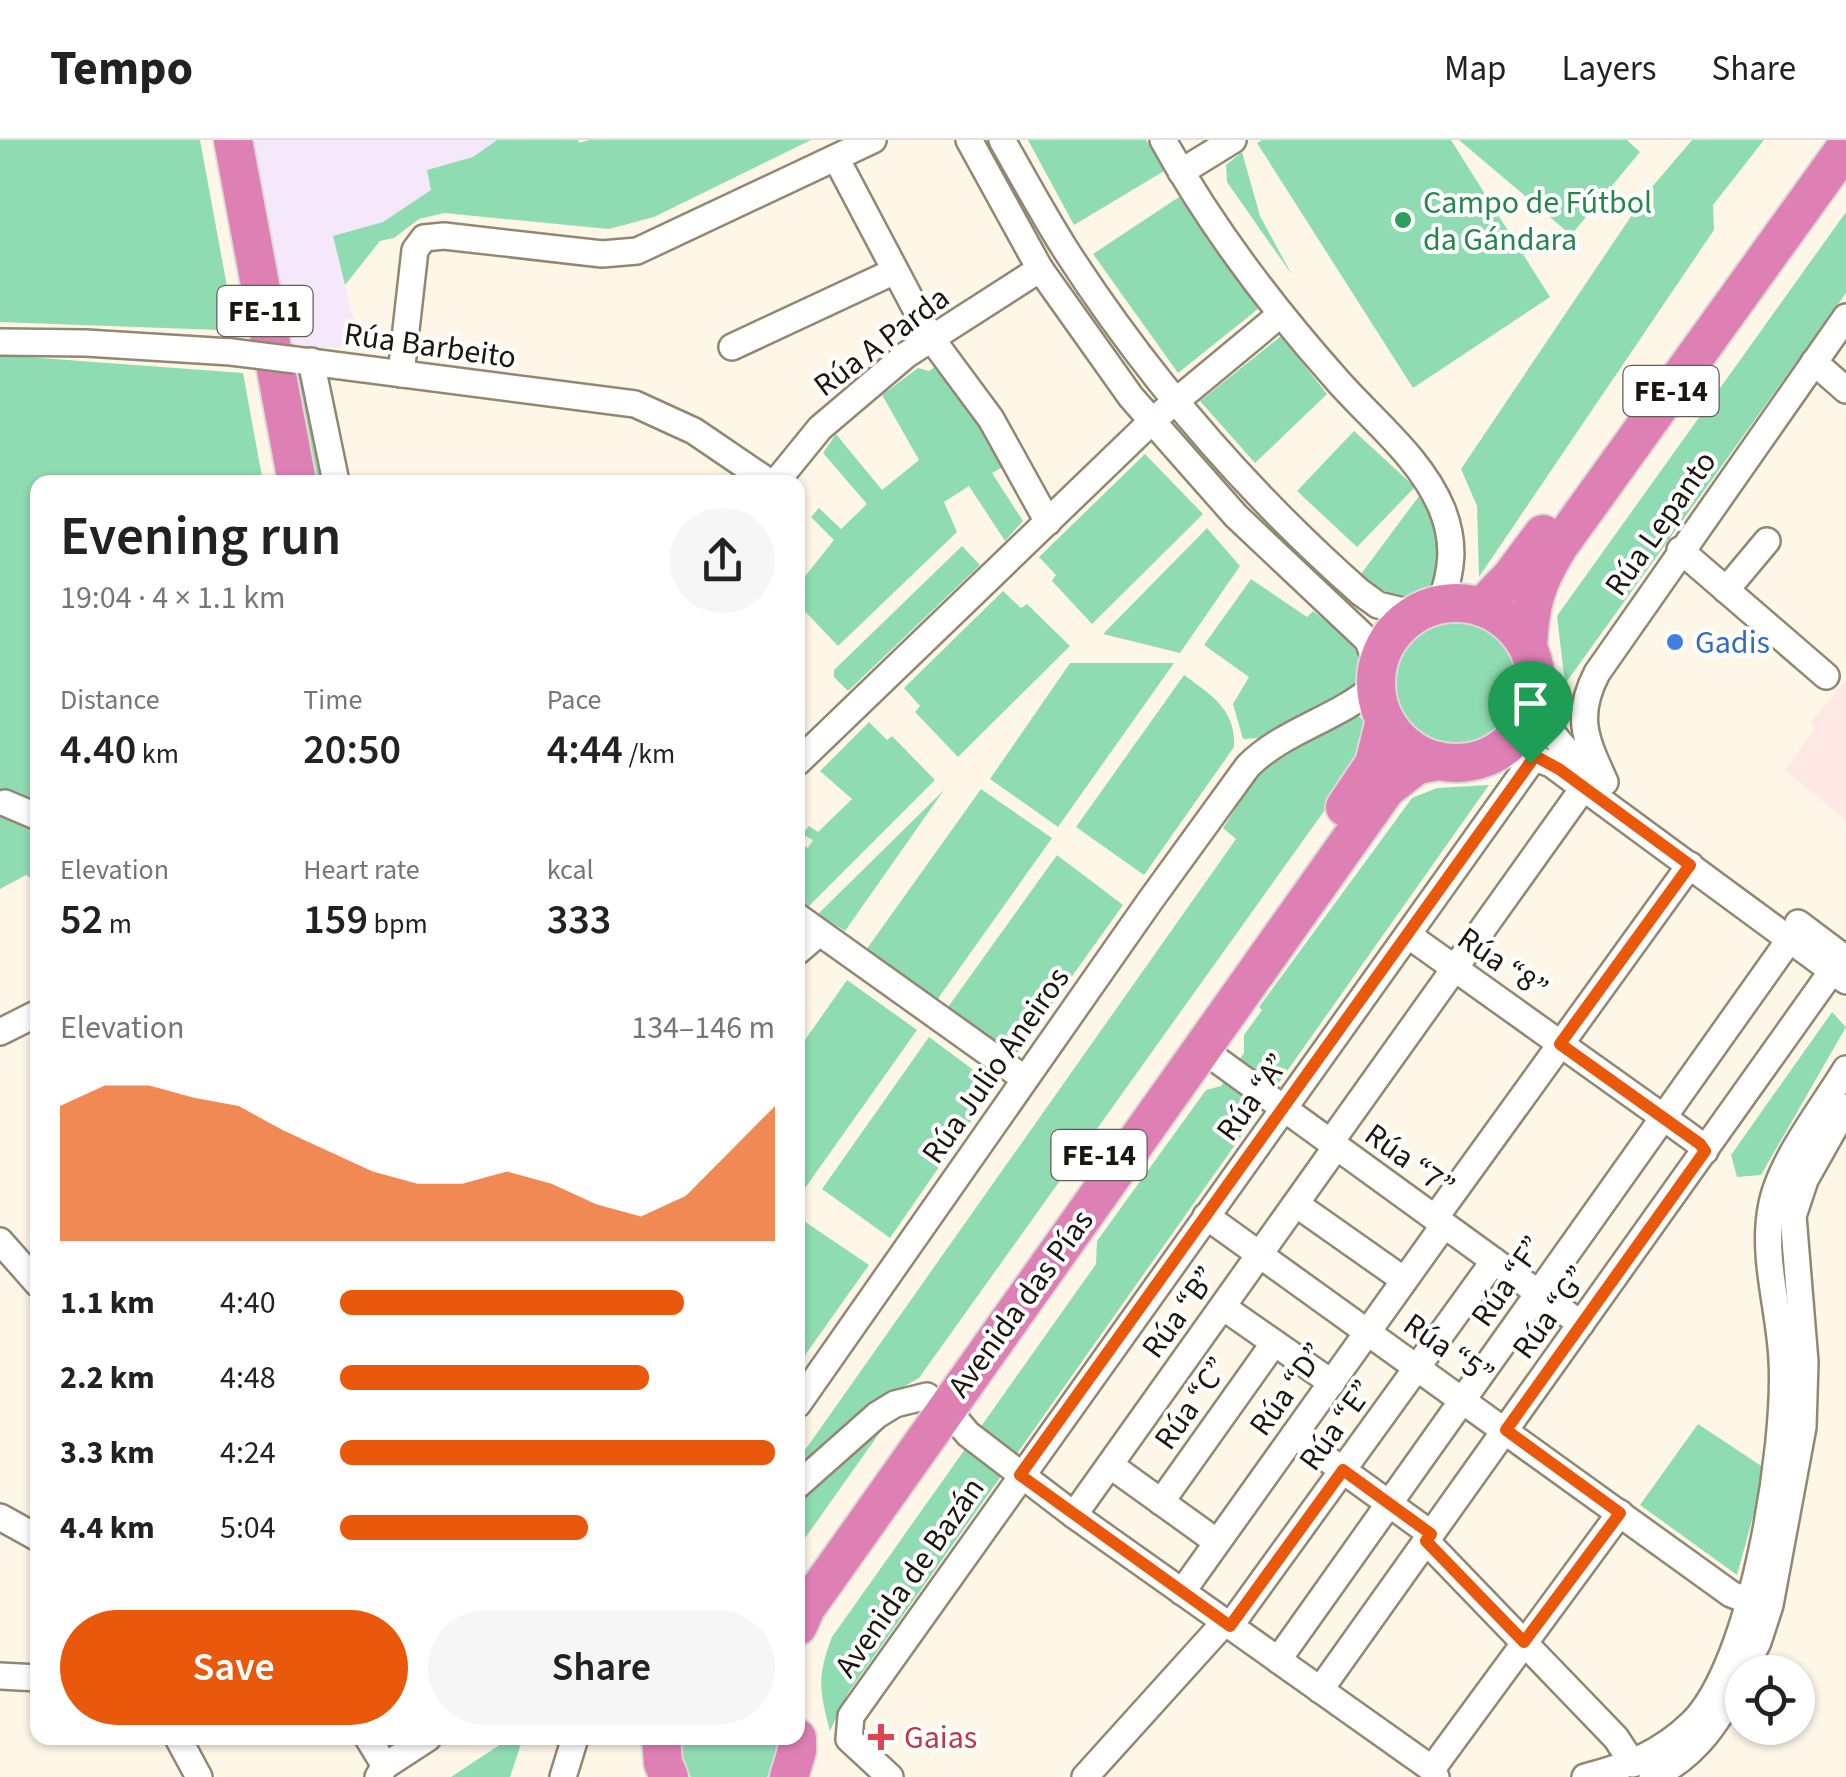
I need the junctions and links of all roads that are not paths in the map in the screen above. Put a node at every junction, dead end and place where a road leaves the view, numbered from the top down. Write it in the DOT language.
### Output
graph roads {
  1 [pos="212,140"];
  2 [pos="233,140"];
  3 [pos="872,140"];
  4 [pos="968,140"];
  5 [pos="1002,140"];
  6 [pos="1162,140"];
  7 [pos="1232,140"];
  8 [pos="1822,140"];
  9 [pos="1846,147"];
  10 [pos="836,158"];
  11 [pos="1180,172"];
  12 [pos="1040,268"];
  13 [pos="895,271"];
  14 [pos="1281,314"];
  15 [pos="1846,316"];
  16 [pos="930,338"];
  17 [pos="0,342"];
  18 [pos="732,346"];
  19 [pos="303,361"];
  20 [pos="1814,362"];
  21 [pos="401,374"];
  22 [pos="1846,390"];
  23 [pos="1175,402"];
  24 [pos="1152,422"];
  25 [pos="274,475"];
  26 [pos="296,475"];
  27 [pos="334,475"];
  28 [pos="762,475"];
  29 [pos="779,475"];
  30 [pos="1048,522"];
  31 [pos="1768,542"];
  32 [pos="1680,550"];
  33 [pos="1726,590"];
  34 [pos="1482,607"];
  35 [pos="1428,610"];
  36 [pos="1528,647"];
  37 [pos="1826,676"];
  38 [pos="1380,691"];
  39 [pos="1535,695"];
  40 [pos="1490,754"];
  41 [pos="805,755"];
  42 [pos="1535,756"];
  43 [pos="1439,761"];
  44 [pos="1594,785"];
  45 [pos="5,804"];
  46 [pos="30,814"];
  47 [pos="1690,865"];
  48 [pos="805,922"];
  49 [pos="819,933"];
  50 [pos="1408,935"];
  51 [pos="1790,939"];
  52 [pos="805,946"];
  53 [pos="1454,968"];
  54 [pos="1842,970"];
  55 [pos="30,1017"];
  56 [pos="0,1032"];
  57 [pos="1560,1044"];
  58 [pos="1202,1049"];
  59 [pos="1846,1069"];
  60 [pos="1025,1079"];
  61 [pos="1846,1108"];
  62 [pos="1284,1109"];
  63 [pos="1663,1117"];
  64 [pos="1333,1145"];
  65 [pos="1705,1151"];
  66 [pos="1296,1204"];
  67 [pos="1206,1216"];
  68 [pos="1439,1222"];
  69 [pos="0,1241"];
  70 [pos="1260,1255"];
  71 [pos="1494,1261"];
  72 [pos="30,1275"];
  73 [pos="1404,1280"];
  74 [pos="1538,1293"];
  75 [pos="1223,1307"];
  76 [pos="1581,1324"];
  77 [pos="1368,1331"];
  78 [pos="1274,1342"];
  79 [pos="1417,1367"];
  80 [pos="1332,1383"];
  81 [pos="805,1394"];
  82 [pos="939,1398"];
  83 [pos="1463,1399"];
  84 [pos="1506,1430"];
  85 [pos="1294,1435"];
  86 [pos="1110,1465"];
  87 [pos="1343,1470"];
  88 [pos="1020,1475"];
  89 [pos="805,1479"];
  90 [pos="1162,1502"];
  91 [pos="1389,1504"];
  92 [pos="1620,1513"];
  93 [pos="1074,1515"];
  94 [pos="0,1517"];
  95 [pos="30,1526"];
  96 [pos="1428,1538"];
  97 [pos="1217,1542"];
  98 [pos="805,1573"];
  99 [pos="1182,1592"];
  100 [pos="1751,1602"];
  101 [pos="805,1610"];
  102 [pos="1228,1624"];
  103 [pos="1524,1642"];
  104 [pos="1752,1655"];
  105 [pos="1278,1660"];
  106 [pos="0,1676"];
  107 [pos="30,1678"];
  108 [pos="1320,1690"];
  109 [pos="1725,1705"];
  110 [pos="182,1745"];
  111 [pos="371,1745"];
  112 [pos="418,1745"];
  113 [pos="572,1745"];
  114 [pos="797,1745"];
  115 [pos="1642,1770"];
  116 [pos="382,1771"];
  117 [pos="1434,1773"];
  118 [pos="199,1777"];
  119 [pos="563,1777"];
  120 [pos="789,1777"];
  121 [pos="890,1777"];
  122 [pos="1086,1777"];
  123 [pos="1585,1777"];
  1 -- 25 [label="highway, FE-11"];
  2 -- 26 [label="highway, FE-11"];
  3 -- 10 [label="street"];
  4 -- 12 [label="street"];
  5 -- 23 [label="street"];
  6 -- 11 [label="street"];
  7 -- 11 [label="street"];
  8 -- 34 [label="highway, FE-14"];
  9 -- 36 [label="highway, FE-14"];
  10 -- 13 [label="street"];
  10 -- 21 [label="street"];
  11 -- 14 [label="street"];
  12 -- 16 [label="street, Rúa A Parda"];
  12 -- 24 [label="street"];
  13 -- 16 [label="street"];
  13 -- 18 [label="street, Rúa A Parda"];
  14 -- 23 [label="street"];
  14 -- 35 [label="street"];
  15 -- 20 [label="street, Rúa Lepanto"];
  16 -- 29 [label="street, Rúa A Parda"];
  16 -- 30 [label="street"];
  17 -- 19 [label="street, Rúa Barbeito, bridge"];
  19 -- 21 [label="street, Rúa Barbeito"];
  19 -- 27 [label="street"];
  20 -- 22 [label="street"];
  20 -- 32 [label="street, Rúa Lepanto"];
  21 -- 28 [label="street, Rúa Barbeito"];
  23 -- 24 [label="street"];
  23 -- 35 [label="street"];
  24 -- 30 [label="street"];
  24 -- 38 [label="street"];
  30 -- 41 [label="street"];
  31 -- 33 [label="street"];
  32 -- 33 [label="street"];
  32 -- 44 [label="street, Rúa Lepanto"];
  33 -- 37 [label="street"];
  34 -- 35 [label="highway"];
  34 -- 36 [label="highway"];
  35 -- 38 [label="highway"];
  36 -- 39 [label="highway"];
  38 -- 43 [label="highway"];
  38 -- 60 [label="street, Rúa Julio Aneiros"];
  38 -- 82 [label="highway, Avenida das Pías / FE-14"];
  39 -- 40 [label="highway"];
  39 -- 44 [label="street"];
  40 -- 42 [label="street"];
  40 -- 43 [label="highway"];
  42 -- 44 [label="street"];
  42 -- 50 [label="street, Rúa “A”"];
  43 -- 58 [label="highway, Avenida das Pías / FE-14"];
  44 -- 47 [label="street"];
  44 -- 53 [label="street, Rúa “B”"];
  44 -- 54 [label="street"];
  45 -- 46 [label="street"];
  47 -- 51 [label="street"];
  47 -- 57 [label="street, Rúa “D”"];
  48 -- 49 [label="street"];
  49 -- 52 [label="street"];
  49 -- 60 [label="street"];
  50 -- 53 [label="street, Rúa “8”"];
  50 -- 62 [label="street, Rúa “A”"];
  51 -- 54 [label="street"];
  51 -- 63 [label="street, Rúa “F”"];
  53 -- 57 [label="street, Rúa “8”"];
  53 -- 64 [label="street, Rúa “B”"];
  54 -- 65 [label="street, Rúa “G”"];
  55 -- 56 [label="street"];
  57 -- 63 [label="street, Rúa “8”"];
  57 -- 68 [label="street, Rúa “D”"];
  58 -- 62 [label="street, Rúa “7”"];
  58 -- 82 [label="highway, Avenida das Pías / FE-14"];
  59 -- 100 [label="street"];
  60 -- 81 [label="street, Rúa Julio Aneiros"];
  61 -- 104 [label="street"];
  62 -- 64 [label="street, Rúa “7”"];
  62 -- 67 [label="street, Rúa “A”"];
  63 -- 65 [label="street, Rúa “8”"];
  63 -- 74 [label="street, Rúa “F”"];
  64 -- 66 [label="street, Rúa “B”"];
  64 -- 68 [label="street, Rúa “7”"];
  65 -- 76 [label="street, Rúa “G”"];
  66 -- 70 [label="street, Rúa “B”"];
  66 -- 73 [label="street"];
  67 -- 70 [label="street, Rúa “5”"];
  67 -- 88 [label="street, Rúa “A”"];
  68 -- 71 [label="street, Rúa “7”"];
  68 -- 73 [label="street, Rúa “D”"];
  69 -- 72 [label="street"];
  70 -- 75 [label="street, Rúa “B”"];
  70 -- 77 [label="street, Rúa “5”"];
  71 -- 74 [label="street, Rúa “7”"];
  71 -- 79 [label="street, Rúa “E”"];
  73 -- 77 [label="street, Rúa “D”"];
  74 -- 76 [label="street, Rúa “7”"];
  74 -- 83 [label="street, Rúa “F”"];
  75 -- 78 [label="street"];
  75 -- 86 [label="street, Rúa “B”"];
  76 -- 84 [label="street, Rúa “G”"];
  77 -- 79 [label="street, Rúa “5”"];
  77 -- 80 [label="street, Rúa “D”"];
  78 -- 80 [label="street"];
  78 -- 90 [label="street, Rúa “C”"];
  79 -- 83 [label="street, Rúa “5”"];
  79 -- 87 [label="street, Rúa “E”"];
  80 -- 85 [label="street, Rúa “D”"];
  82 -- 88 [label="street"];
  82 -- 89 [label="street"];
  82 -- 98 [label="highway, Avenida das Pías / FE-14"];
  82 -- 101 [label="highway, Avenida das Pías / FE-14"];
  83 -- 84 [label="street, Rúa “5”"];
  83 -- 91 [label="street, Rúa “F”"];
  84 -- 92 [label="street, Rúa “5”"];
  84 -- 96 [label="street, Rúa “G”"];
  85 -- 87 [label="street"];
  85 -- 97 [label="street, Rúa “D”"];
  86 -- 90 [label="street"];
  86 -- 93 [label="street, Rúa “B”"];
  87 -- 91 [label="street"];
  87 -- 102 [label="street, Rúa “E”"];
  88 -- 93 [label="street"];
  88 -- 121 [label="street, Avenida de Bazán"];
  90 -- 97 [label="street"];
  91 -- 96 [label="street"];
  91 -- 105 [label="street, Rúa “F”"];
  92 -- 100 [label="street, Rúa “5”"];
  92 -- 103 [label="street"];
  93 -- 99 [label="street"];
  94 -- 95 [label="street"];
  96 -- 103 [label="street"];
  96 -- 108 [label="street, Rúa “G”"];
  97 -- 99 [label="street, Rúa “D”"];
  99 -- 102 [label="street"];
  100 -- 115 [label="street"];
  102 -- 105 [label="street"];
  102 -- 122 [label="street, Rúa “E”"];
  103 -- 115 [label="street"];
  103 -- 117 [label="street"];
  105 -- 108 [label="street"];
  106 -- 107 [label="street"];
  108 -- 117 [label="street"];
  109 -- 115 [label="street"];
  110 -- 118 [label="street"];
  111 -- 116 [label="street"];
  112 -- 116 [label="street"];
  113 -- 119 [label="street"];
  114 -- 120 [label="highway"];
  115 -- 123 [label="street"];
}
